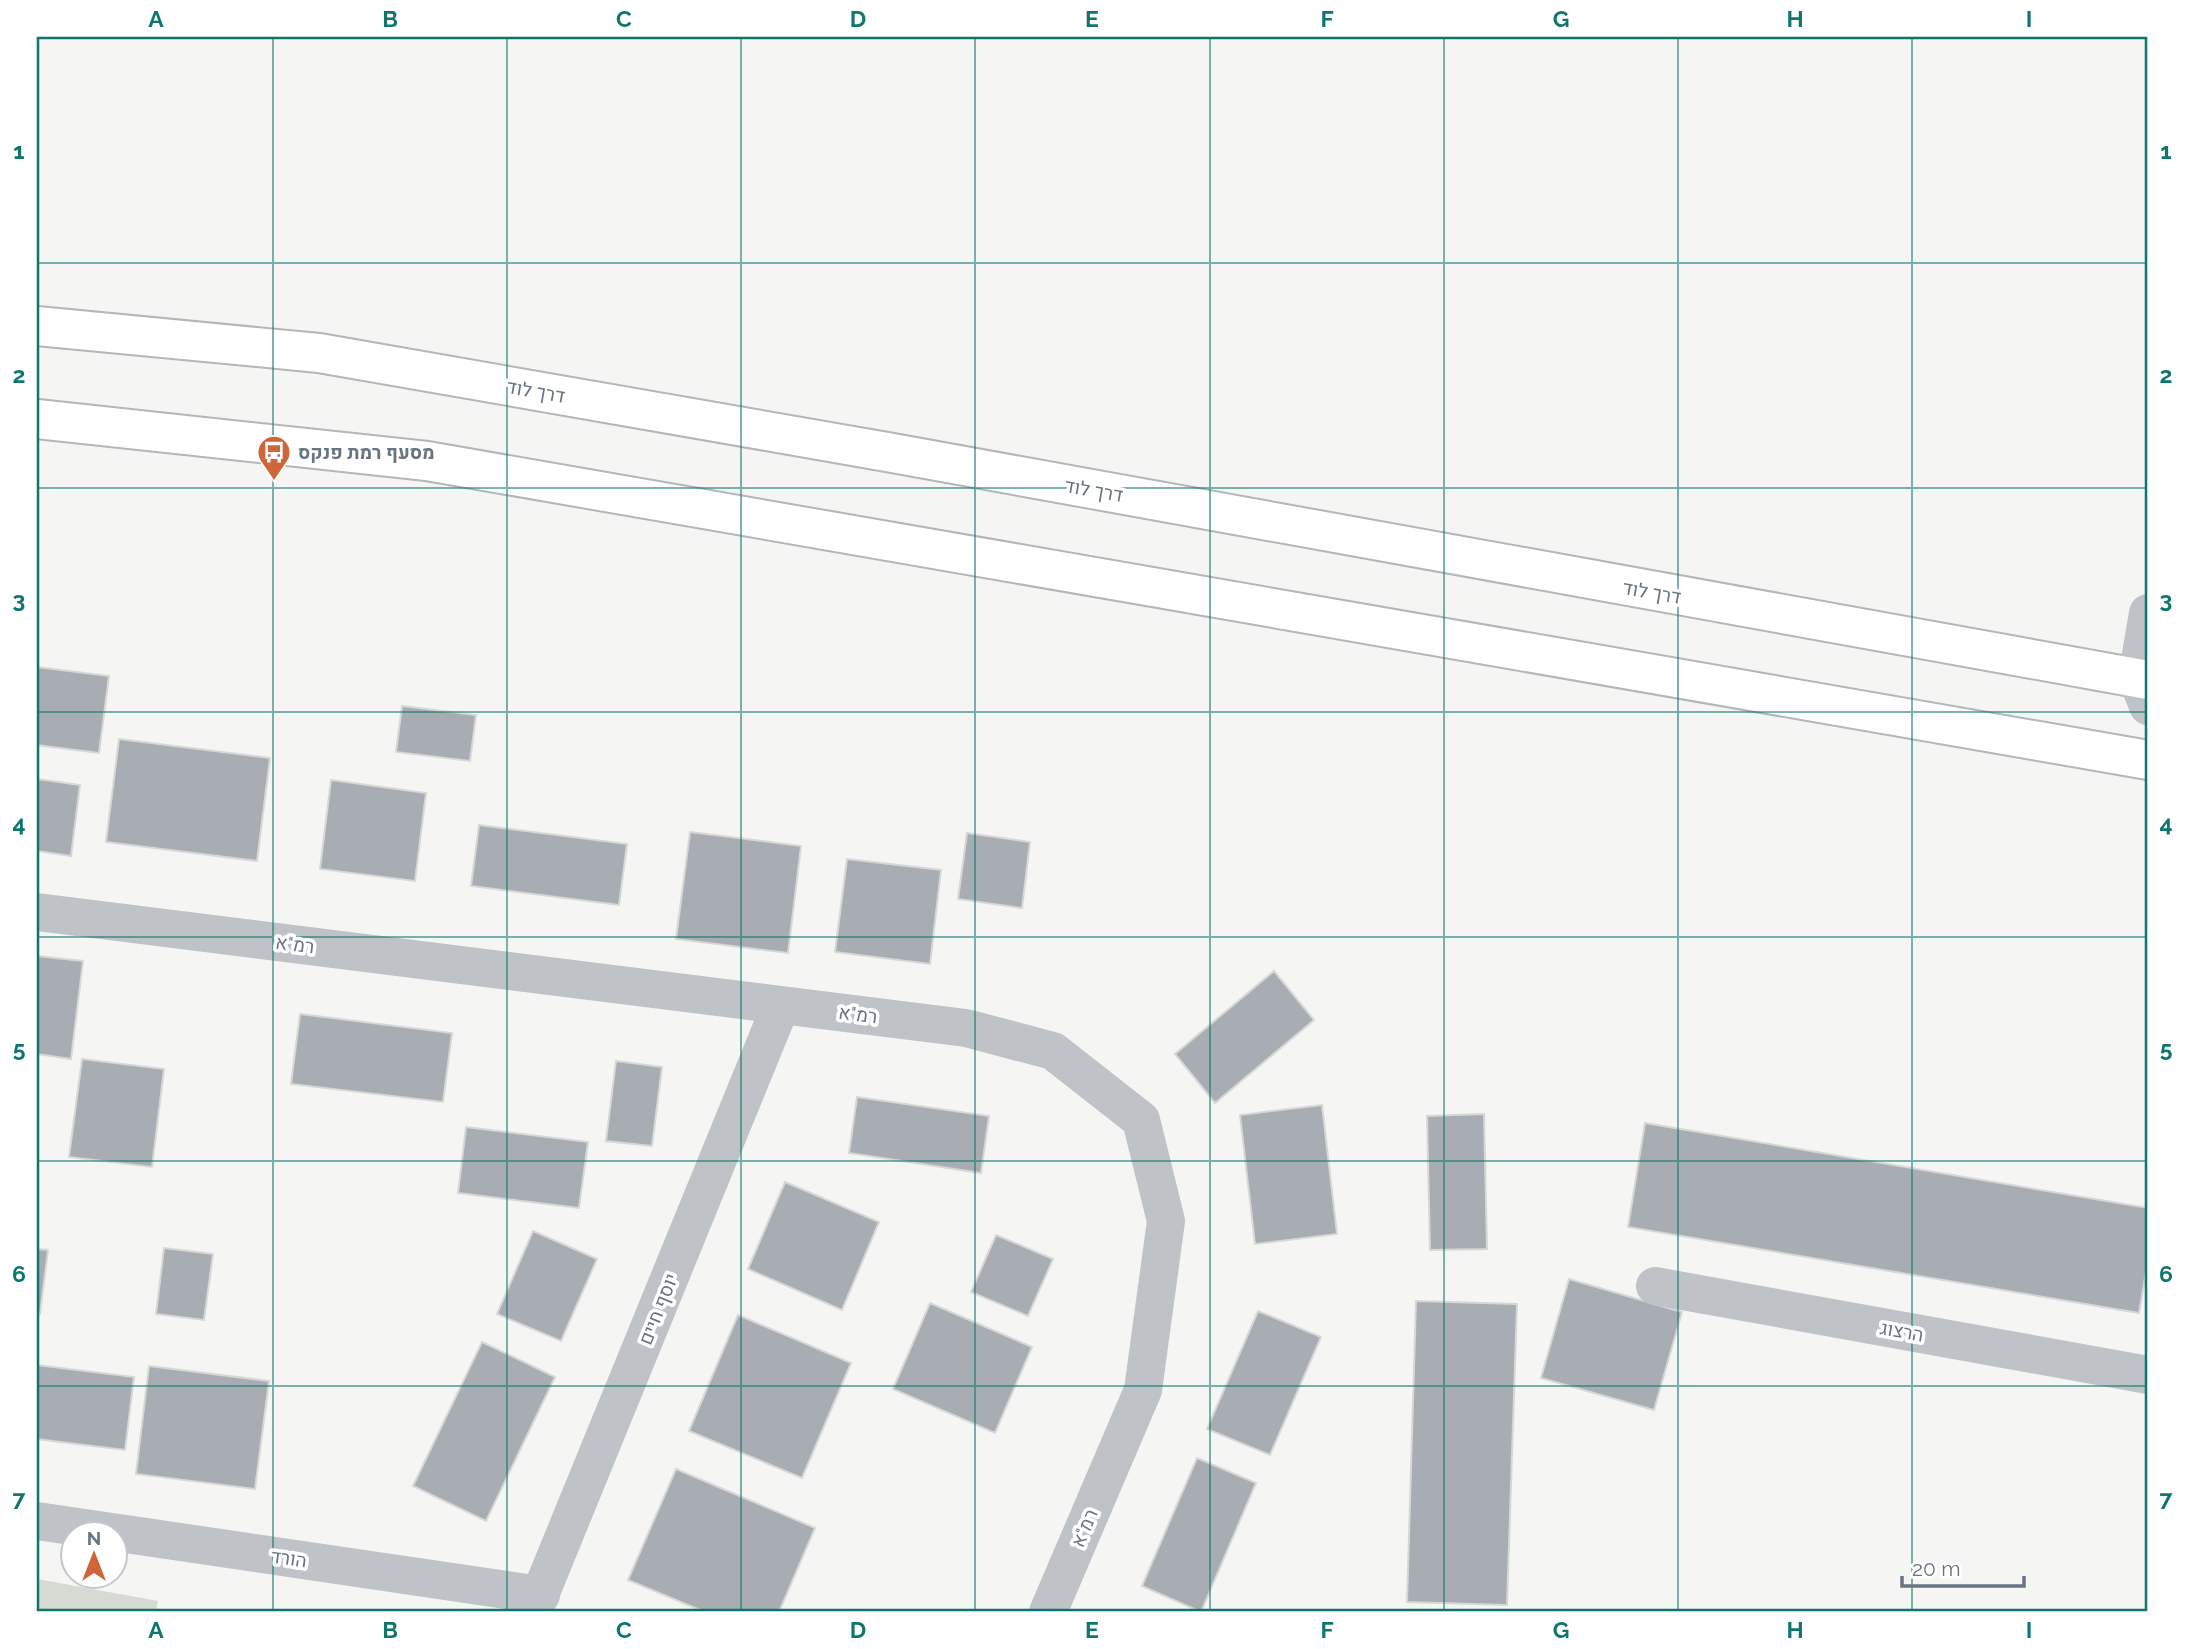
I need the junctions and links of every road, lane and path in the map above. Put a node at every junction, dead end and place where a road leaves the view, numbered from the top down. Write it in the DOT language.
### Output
graph roads {
  1 [pos="37,326"];
  2 [pos="37,419"];
  3 [pos="2148,613"];
  4 [pos="2144,688"];
  5 [pos="2148,760"];
  6 [pos="37,912"];
  7 [pos="781,1005"];
  8 [pos="1655,1286"];
  9 [pos="2148,1376"];
  10 [pos="37,1521"];
  11 [pos="537,1603"];
  12 [pos="1048,1612"];
  1 -- 4 [label="main road, דרך לוד"];
  2 -- 5 [label="main road"];
  3 -- 4 [label="street"];
  6 -- 7 [label="street, רמ\"א"];
  7 -- 11 [label="street, יוסף חיים"];
  7 -- 12 [label="street, רמ\"א"];
  8 -- 9 [label="street, הרצוג"];
  10 -- 11 [label="street, הורד"];
}
